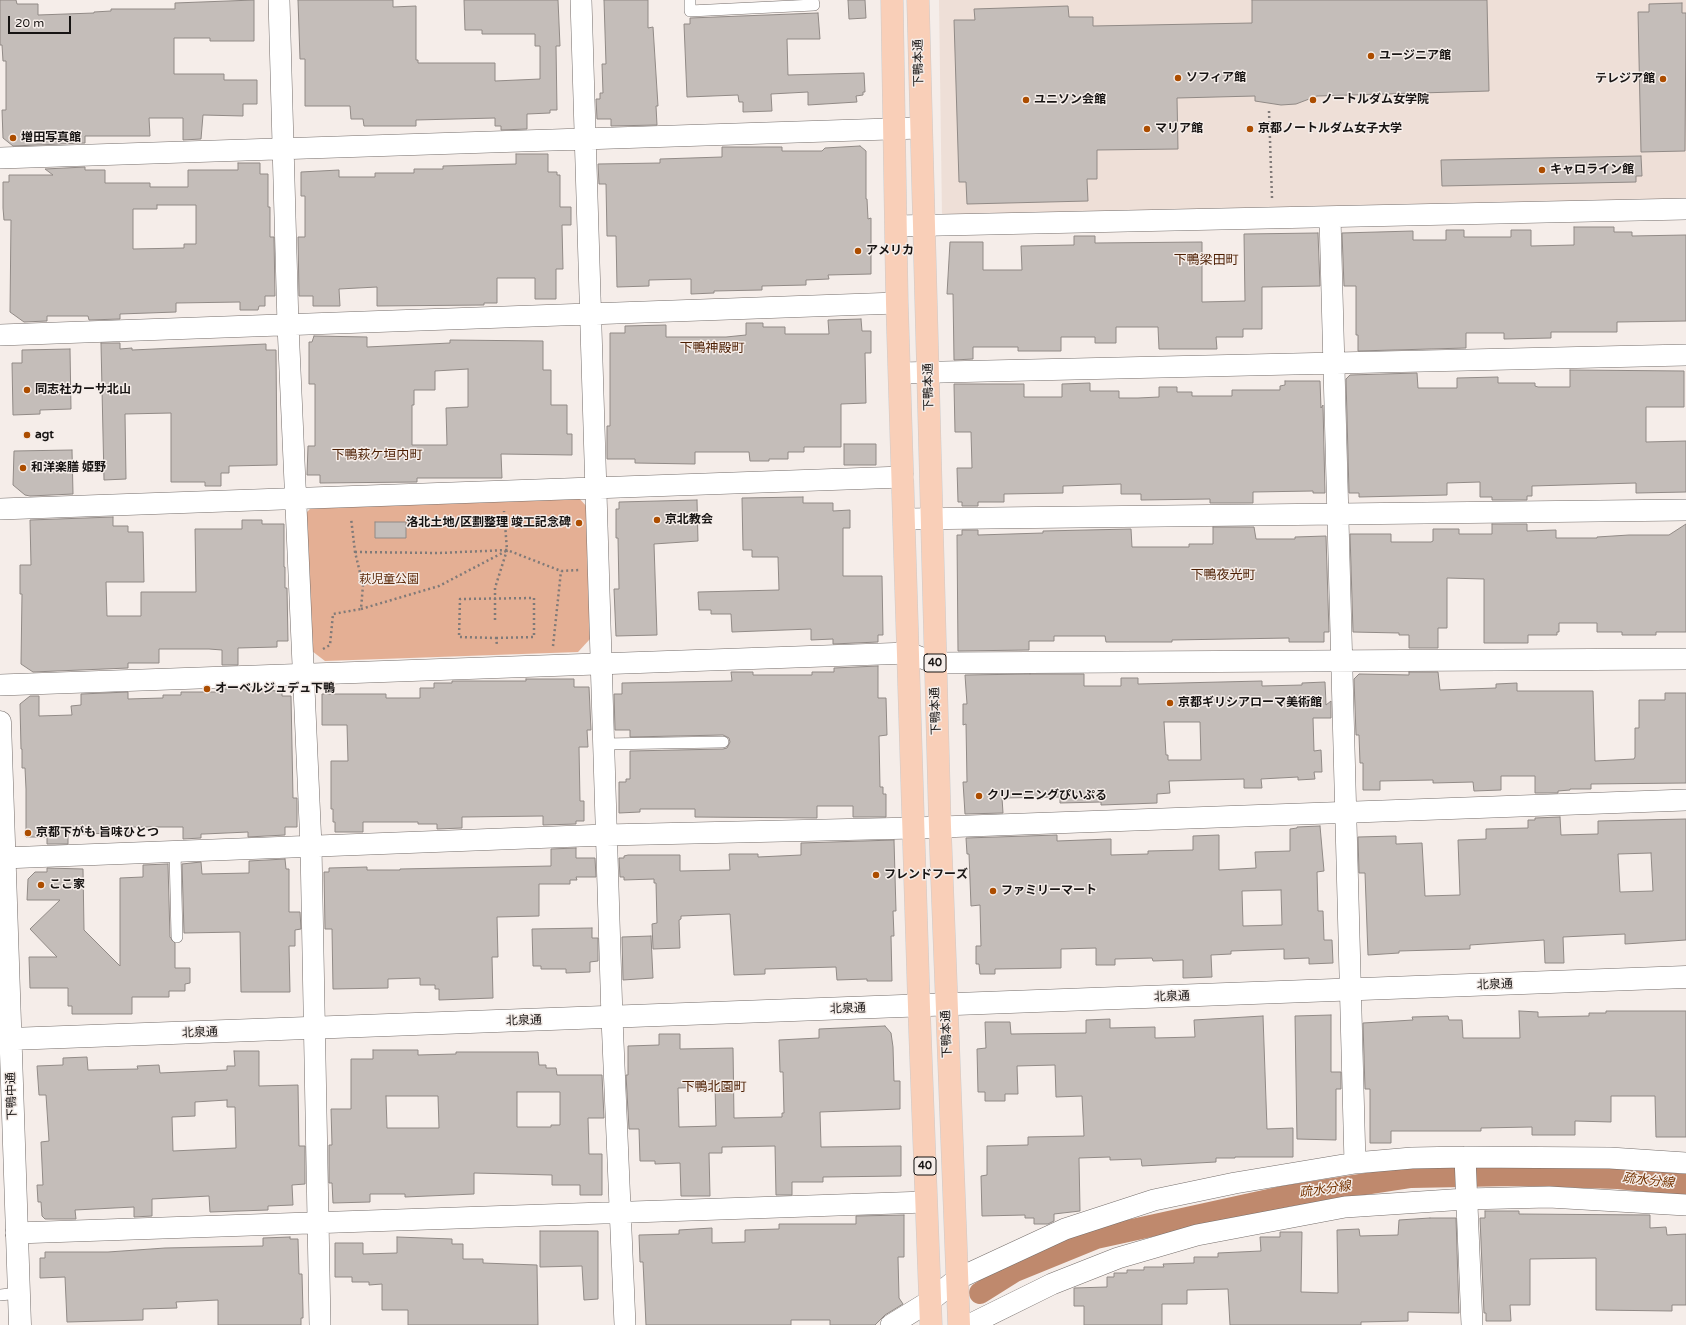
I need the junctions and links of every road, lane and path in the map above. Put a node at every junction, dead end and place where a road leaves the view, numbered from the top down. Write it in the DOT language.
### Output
graph roads {
  1 [pos="279,0"];
  2 [pos="581,0"];
  3 [pos="690,0"];
  4 [pos="813,0"];
  5 [pos="892,0"];
  6 [pos="918,0"];
  7 [pos="1269,111"];
  8 [pos="893,128"];
  9 [pos="920,128"];
  10 [pos="585,138"];
  11 [pos="283,149"];
  12 [pos="0,158"];
  13 [pos="1686,209"];
  14 [pos="1330,217"];
  15 [pos="1272,218"];
  16 [pos="896,226"];
  17 [pos="924,226"];
  18 [pos="897,303"];
  19 [pos="590,314"];
  20 [pos="288,325"];
  21 [pos="0,335"];
  22 [pos="1686,356"];
  23 [pos="1333,364"];
  24 [pos="900,373"];
  25 [pos="929,373"];
  26 [pos="903,478"];
  27 [pos="596,488"];
  28 [pos="503,490"];
  29 [pos="348,495"];
  30 [pos="295,497"];
  31 [pos="0,509"];
  32 [pos="1686,510"];
  33 [pos="1337,514"];
  34 [pos="932,518"];
  35 [pos="905,519"];
  36 [pos="507,550"];
  37 [pos="355,552"];
  38 [pos="598,569"];
  39 [pos="561,571"];
  40 [pos="496,598"];
  41 [pos="361,609"];
  42 [pos="495,620"];
  43 [pos="496,638"];
  44 [pos="496,645"];
  45 [pos="909,653"];
  46 [pos="1686,659"];
  47 [pos="1341,661"];
  48 [pos="601,663"];
  49 [pos="935,663"];
  50 [pos="549,665"];
  51 [pos="304,668"];
  52 [pos="0,685"];
  53 [pos="0,722"];
  54 [pos="723,742"];
  55 [pos="604,744"];
  56 [pos="1686,800"];
  57 [pos="1345,812"];
  58 [pos="940,827"];
  59 [pos="914,828"];
  60 [pos="606,835"];
  61 [pos="311,846"];
  62 [pos="175,851"];
  63 [pos="3,858"];
  64 [pos="2,892"];
  65 [pos="178,937"];
  66 [pos="1686,977"];
  67 [pos="1349,991"];
  68 [pos="946,1006"];
  69 [pos="919,1007"];
  70 [pos="612,1018"];
  71 [pos="315,1029"];
  72 [pos="10,1039"];
  73 [pos="1465,1157"];
  74 [pos="1354,1163"];
  75 [pos="1686,1163"];
  76 [pos="1466,1199"];
  77 [pos="926,1202"];
  78 [pos="1686,1205"];
  79 [pos="621,1212"];
  80 [pos="318,1223"];
  81 [pos="16,1233"];
  82 [pos="957,1279"];
  83 [pos="10,1294"];
  84 [pos="930,1301"];
  85 [pos="20,1325"];
  86 [pos="320,1325"];
  87 [pos="625,1325"];
  88 [pos="891,1325"];
  89 [pos="931,1325"];
  90 [pos="959,1325"];
  91 [pos="969,1325"];
  92 [pos="1472,1325"];
  1 -- 11 [label="street"];
  2 -- 10 [label="street"];
  3 -- 4 [label="lane"];
  5 -- 8 [label="main road, 40"];
  6 -- 9 [label="main road, 下鴨本通 / 40"];
  7 -- 15 [label="path"];
  8 -- 9 [label="street"];
  8 -- 10 [label="street"];
  8 -- 16 [label="main road, 40"];
  9 -- 17 [label="main road, 下鴨本通 / 40"];
  10 -- 11 [label="street"];
  10 -- 19 [label="street"];
  11 -- 12 [label="street"];
  11 -- 20 [label="street"];
  13 -- 14 [label="street"];
  14 -- 15 [label="street"];
  14 -- 23 [label="street"];
  15 -- 17 [label="street"];
  16 -- 17 [label="street"];
  16 -- 18 [label="main road, 40"];
  17 -- 25 [label="main road, 下鴨本通 / 40"];
  18 -- 19 [label="street"];
  18 -- 24 [label="main road, 40"];
  19 -- 20 [label="street"];
  19 -- 27 [label="street"];
  20 -- 21 [label="street"];
  20 -- 30 [label="street"];
  22 -- 23 [label="street"];
  23 -- 25 [label="street"];
  23 -- 33 [label="street"];
  24 -- 25 [label="street"];
  24 -- 26 [label="main road, 40"];
  25 -- 34 [label="main road, 下鴨本通 / 40"];
  26 -- 27 [label="street"];
  26 -- 35 [label="main road, 40"];
  27 -- 28 [label="street"];
  27 -- 38 [label="street"];
  28 -- 29 [label="street"];
  28 -- 36 [label="path"];
  29 -- 30 [label="street"];
  29 -- 37 [label="path"];
  30 -- 31 [label="street"];
  30 -- 51 [label="street"];
  32 -- 33 [label="street"];
  33 -- 34 [label="street"];
  33 -- 47 [label="street"];
  34 -- 35 [label="street"];
  34 -- 49 [label="main road, 下鴨本通 / 40"];
  35 -- 45 [label="main road, 40"];
  36 -- 37 [label="path"];
  36 -- 39 [label="path"];
  36 -- 40 [label="path"];
  36 -- 41 [label="path"];
  37 -- 41 [label="path"];
  38 -- 39 [label="path"];
  38 -- 48 [label="street"];
  39 -- 50 [label="path"];
  40 -- 42 [label="path"];
  40 -- 43 [label="path"];
  40 -- 43 [label="path"];
  41 -- 51 [label="path"];
  43 -- 44 [label="path"];
  45 -- 48 [label="street"];
  45 -- 49 [label="street"];
  45 -- 59 [label="main road, 40"];
  46 -- 47 [label="street"];
  47 -- 49 [label="street"];
  47 -- 57 [label="street"];
  48 -- 50 [label="street"];
  48 -- 55 [label="street"];
  49 -- 58 [label="main road, 下鴨本通 / 40"];
  50 -- 51 [label="street"];
  51 -- 52 [label="street"];
  51 -- 61 [label="street"];
  53 -- 63 [label="street, 下鴨中通"];
  54 -- 55 [label="lane"];
  55 -- 60 [label="street"];
  56 -- 57 [label="street"];
  57 -- 58 [label="street"];
  57 -- 67 [label="street"];
  58 -- 59 [label="street"];
  58 -- 68 [label="main road, 下鴨本通 / 40"];
  59 -- 60 [label="street"];
  59 -- 69 [label="main road, 40"];
  60 -- 61 [label="street"];
  60 -- 70 [label="street"];
  61 -- 62 [label="street"];
  61 -- 71 [label="street"];
  62 -- 63 [label="street"];
  62 -- 65 [label="lane"];
  63 -- 64 [label="street, 下鴨中通"];
  64 -- 72 [label="street, 下鴨中通"];
  66 -- 67 [label="street, 北泉通"];
  67 -- 68 [label="street, 北泉通"];
  67 -- 74 [label="street"];
  68 -- 69 [label="street, 北泉通"];
  68 -- 82 [label="main road, 下鴨本通 / 40"];
  69 -- 70 [label="street, 北泉通"];
  69 -- 77 [label="main road, 40"];
  70 -- 71 [label="street, 北泉通"];
  70 -- 79 [label="street"];
  71 -- 72 [label="street, 北泉通"];
  71 -- 80 [label="street"];
  72 -- 81 [label="street, 下鴨中通"];
  73 -- 74 [label="street"];
  73 -- 75 [label="street"];
  73 -- 76 [label="street"];
  74 -- 82 [label="street"];
  76 -- 78 [label="street"];
  76 -- 91 [label="street"];
  76 -- 92 [label="street"];
  77 -- 79 [label="street"];
  77 -- 84 [label="main road, 40"];
  79 -- 80 [label="street"];
  79 -- 87 [label="street"];
  80 -- 81 [label="street"];
  80 -- 86 [label="street"];
  81 -- 83 [label="street, 下鴨中通"];
  82 -- 84 [label="street"];
  82 -- 90 [label="main road, 下鴨本通 / 40"];
  83 -- 85 [label="street, 下鴨中通"];
  84 -- 88 [label="street"];
  84 -- 89 [label="main road, 40"];
}
